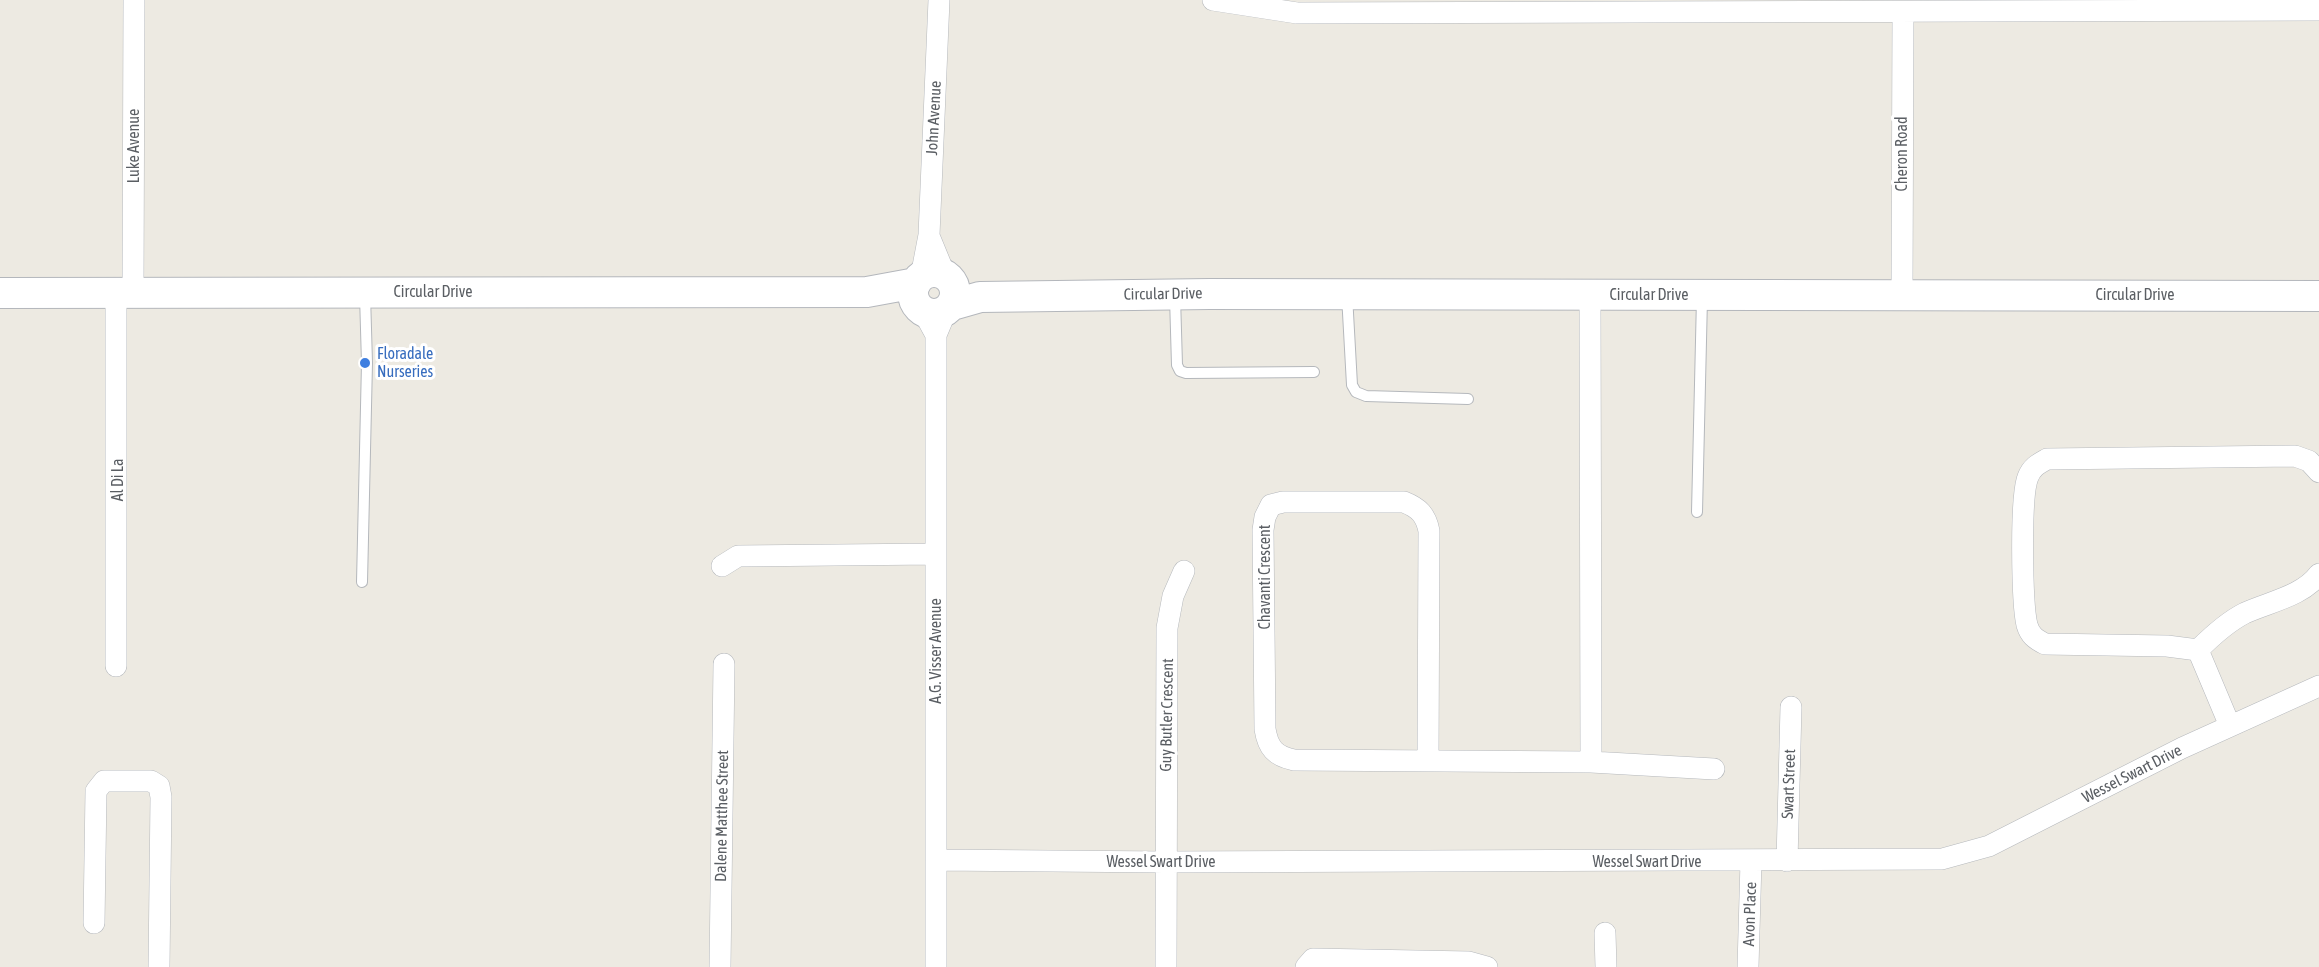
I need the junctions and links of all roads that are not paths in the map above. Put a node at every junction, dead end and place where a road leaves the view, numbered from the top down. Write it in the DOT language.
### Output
graph roads {
  1 [pos="134,0"];
  2 [pos="939,0"];
  3 [pos="1214,0"];
  4 [pos="2319,10"];
  5 [pos="1903,13"];
  6 [pos="365,292"];
  7 [pos="0,293"];
  8 [pos="125,293"];
  9 [pos="1175,294"];
  10 [pos="1347,295"];
  11 [pos="1590,295"];
  12 [pos="1702,295"];
  13 [pos="1902,295"];
  14 [pos="2319,296"];
  15 [pos="939,298"];
  16 [pos="1314,372"];
  17 [pos="1468,399"];
  18 [pos="2319,472"];
  19 [pos="1697,512"];
  20 [pos="935,554"];
  21 [pos="722,566"];
  22 [pos="1184,571"];
  23 [pos="2319,574"];
  24 [pos="362,582"];
  25 [pos="2198,650"];
  26 [pos="724,664"];
  27 [pos="116,666"];
  28 [pos="2319,686"];
  29 [pos="1791,707"];
  30 [pos="2230,726"];
  31 [pos="1428,761"];
  32 [pos="1591,762"];
  33 [pos="1714,769"];
  34 [pos="936,860"];
  35 [pos="1751,861"];
  36 [pos="1786,861"];
  37 [pos="1165,862"];
  38 [pos="94,923"];
  39 [pos="1605,933"];
  40 [pos="159,967"];
  41 [pos="720,967"];
  42 [pos="936,967"];
  43 [pos="1166,967"];
  44 [pos="1305,967"];
  45 [pos="1487,967"];
  46 [pos="1606,967"];
  47 [pos="1748,967"];
  1 -- 8 [label="street, Luke Avenue"];
  2 -- 15 [label="street, John Avenue"];
  3 -- 5 [label="street"];
  4 -- 5 [label="street"];
  5 -- 13 [label="street, Cheron Road"];
  6 -- 8 [label="street, Circular Drive"];
  6 -- 15 [label="street, Circular Drive"];
  6 -- 24 [label="lane"];
  7 -- 8 [label="street, Circular Drive"];
  8 -- 27 [label="street, Al Di La"];
  9 -- 10 [label="street, Circular Drive"];
  9 -- 15 [label="street, Circular Drive"];
  9 -- 16 [label="lane"];
  10 -- 11 [label="street, Circular Drive"];
  10 -- 17 [label="lane"];
  11 -- 12 [label="street, Circular Drive"];
  11 -- 32 [label="street"];
  12 -- 13 [label="street, Circular Drive"];
  12 -- 19 [label="lane"];
  13 -- 14 [label="street, Circular Drive"];
  15 -- 20 [label="street, A.G. Visser Avenue"];
  18 -- 25 [label="street"];
  20 -- 21 [label="street"];
  20 -- 34 [label="street, A.G. Visser Avenue"];
  22 -- 37 [label="street, Guy Butler Crescent"];
  23 -- 25 [label="street"];
  25 -- 30 [label="street"];
  26 -- 41 [label="street, Dalene Matthee Street"];
  28 -- 30 [label="street, Wessel Swart Drive"];
  29 -- 36 [label="street, Swart Street"];
  30 -- 36 [label="street, Wessel Swart Drive"];
  31 -- 31 [label="street, Chavanti Crescent"];
  31 -- 32 [label="street, Chavanti Crescent"];
  32 -- 33 [label="street, Chavanti Crescent"];
  34 -- 37 [label="street, Wessel Swart Drive"];
  34 -- 42 [label="street, A.G. Visser Avenue"];
  35 -- 36 [label="street, Wessel Swart Drive"];
  35 -- 37 [label="street, Wessel Swart Drive"];
  35 -- 47 [label="street, Avon Place"];
  37 -- 43 [label="street, Guy Butler Crescent"];
  38 -- 40 [label="street"];
  39 -- 46 [label="street"];
  44 -- 45 [label="street"];
}
